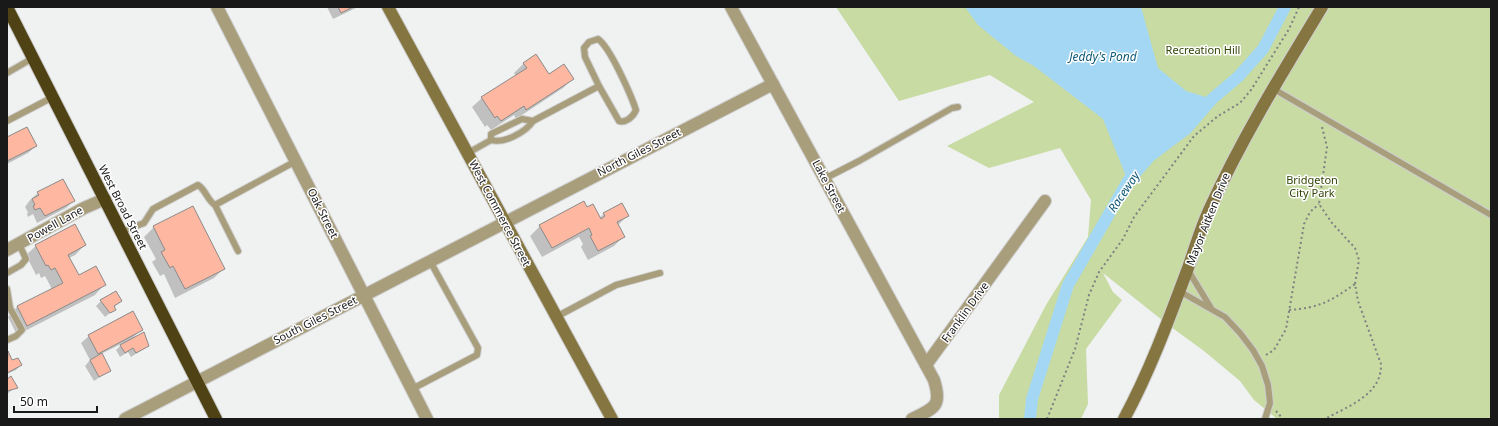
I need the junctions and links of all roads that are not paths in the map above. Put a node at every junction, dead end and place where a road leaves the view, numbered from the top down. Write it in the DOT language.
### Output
graph roads {
  1 [pos="7,7"];
  2 [pos="218,7"];
  3 [pos="388,7"];
  4 [pos="731,7"];
  5 [pos="1322,7"];
  6 [pos="33,58"];
  7 [pos="7,73"];
  8 [pos="773,84"];
  9 [pos="599,86"];
  10 [pos="1272,88"];
  11 [pos="53,97"];
  12 [pos="958,107"];
  13 [pos="7,121"];
  14 [pos="533,121"];
  15 [pos="504,128"];
  16 [pos="509,137"];
  17 [pos="491,140"];
  18 [pos="468,153"];
  19 [pos="296,161"];
  20 [pos="824,179"];
  21 [pos="105,199"];
  22 [pos="1045,201"];
  23 [pos="215,205"];
  24 [pos="1491,215"];
  25 [pos="504,222"];
  26 [pos="121,232"];
  27 [pos="19,244"];
  28 [pos="7,250"];
  29 [pos="238,251"];
  30 [pos="430,261"];
  31 [pos="1188,269"];
  32 [pos="7,273"];
  33 [pos="660,273"];
  34 [pos="7,289"];
  35 [pos="1179,291"];
  36 [pos="364,295"];
  37 [pos="1211,308"];
  38 [pos="8,309"];
  39 [pos="556,317"];
  40 [pos="7,340"];
  41 [pos="926,365"];
  42 [pos="197,382"];
  43 [pos="412,390"];
  44 [pos="125,419"];
  45 [pos="216,419"];
  46 [pos="428,419"];
  47 [pos="612,419"];
  48 [pos="912,419"];
  49 [pos="1124,419"];
  50 [pos="1266,419"];
  1 -- 6 [label="highway, West Broad Street"];
  2 -- 19 [label="street, Oak Street"];
  3 -- 18 [label="street, West Commerce Street"];
  4 -- 8 [label="street, Lake Street"];
  5 -- 10 [label="street, Mayor Aitken Drive"];
  6 -- 7 [label="lane"];
  6 -- 11 [label="highway, West Broad Street"];
  8 -- 20 [label="street, Lake Street"];
  8 -- 25 [label="street, North Giles Street"];
  9 -- 9 [label="lane"];
  9 -- 14 [label="lane"];
  10 -- 24 [label="lane"];
  10 -- 31 [label="street, Mayor Aitken Drive"];
  11 -- 13 [label="lane"];
  11 -- 21 [label="highway, West Broad Street"];
  12 -- 20 [label="lane"];
  14 -- 15 [label="lane"];
  14 -- 16 [label="lane"];
  15 -- 16 [label="lane"];
  15 -- 17 [label="lane"];
  16 -- 17 [label="lane"];
  17 -- 18 [label="lane"];
  18 -- 25 [label="street, West Commerce Street"];
  19 -- 23 [label="lane"];
  19 -- 36 [label="street, Oak Street"];
  20 -- 41 [label="street, Lake Street"];
  21 -- 26 [label="highway, West Broad Street"];
  21 -- 27 [label="street, Powell Lane"];
  22 -- 41 [label="street, Franklin Drive"];
  23 -- 26 [label="lane"];
  23 -- 29 [label="lane"];
  25 -- 30 [label="street, South Giles Street"];
  25 -- 39 [label="street, West Commerce Street"];
  26 -- 42 [label="highway, West Broad Street"];
  27 -- 28 [label="street, Powell Lane"];
  27 -- 32 [label="lane"];
  30 -- 36 [label="street, South Giles Street"];
  30 -- 43 [label="lane"];
  31 -- 35 [label="street, Mayor Aitken Drive"];
  31 -- 37 [label="lane"];
  33 -- 39 [label="lane"];
  34 -- 38 [label="lane"];
  35 -- 37 [label="lane"];
  35 -- 49 [label="street, Mayor Aitken Drive"];
  36 -- 42 [label="street, South Giles Street"];
  36 -- 43 [label="street, Oak Street"];
  37 -- 50 [label="lane"];
  38 -- 40 [label="lane"];
  39 -- 47 [label="street, West Commerce Street"];
  41 -- 48 [label="street"];
  42 -- 44 [label="street, South Giles Street"];
  42 -- 45 [label="highway, West Broad Street"];
  43 -- 46 [label="street, Oak Street"];
}
